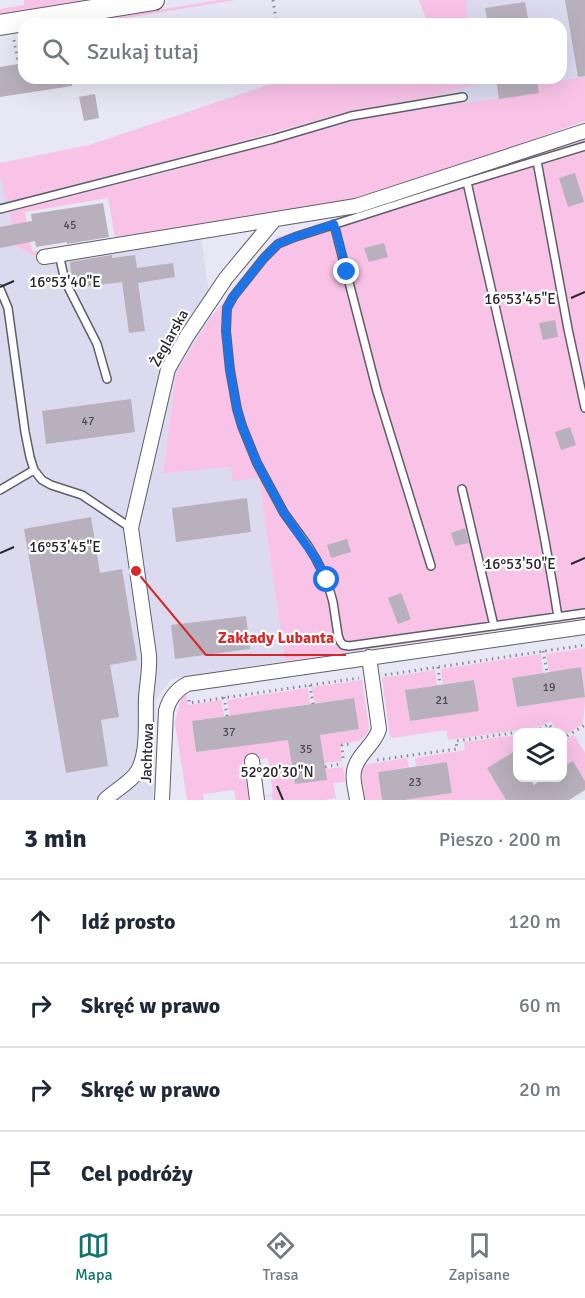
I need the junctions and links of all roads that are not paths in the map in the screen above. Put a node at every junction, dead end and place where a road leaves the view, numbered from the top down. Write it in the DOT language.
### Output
graph roads {
  1 [pos="154,0"];
  2 [pos="71,18"];
  3 [pos="463,97"];
  4 [pos="585,131"];
  5 [pos="585,146"];
  6 [pos="537,160"];
  7 [pos="467,182"];
  8 [pos="0,209"];
  9 [pos="275,219"];
  10 [pos="334,224"];
  11 [pos="59,254"];
  12 [pos="44,257"];
  13 [pos="0,289"];
  14 [pos="107,380"];
  15 [pos="585,408"];
  16 [pos="34,470"];
  17 [pos="462,489"];
  18 [pos="0,490"];
  19 [pos="131,528"];
  20 [pos="431,566"];
  21 [pos="585,613"];
  22 [pos="558,617"];
  23 [pos="494,626"];
  24 [pos="585,627"];
  25 [pos="369,657"];
  26 [pos="252,760"];
  27 [pos="105,800"];
  28 [pos="162,800"];
  29 [pos="257,800"];
  30 [pos="357,800"];
  1 -- 2 [label="main road"];
  3 -- 8 [label="lane"];
  4 -- 9 [label="street"];
  5 -- 6 [label="lane"];
  6 -- 7 [label="lane"];
  6 -- 15 [label="lane"];
  7 -- 10 [label="lane"];
  7 -- 22 [label="lane"];
  9 -- 11 [label="street"];
  9 -- 19 [label="street, Żeglarska"];
  10 -- 20 [label="lane"];
  10 -- 23 [label="lane"];
  11 -- 12 [label="street"];
  11 -- 14 [label="lane"];
  13 -- 16 [label="lane"];
  16 -- 18 [label="lane"];
  16 -- 19 [label="lane"];
  17 -- 23 [label="lane"];
  19 -- 27 [label="street, Żeglarska"];
  21 -- 22 [label="lane"];
  22 -- 23 [label="lane"];
  24 -- 25 [label="street"];
  25 -- 28 [label="street, Jachtowa"];
  25 -- 30 [label="street"];
  26 -- 29 [label="street"];
}
